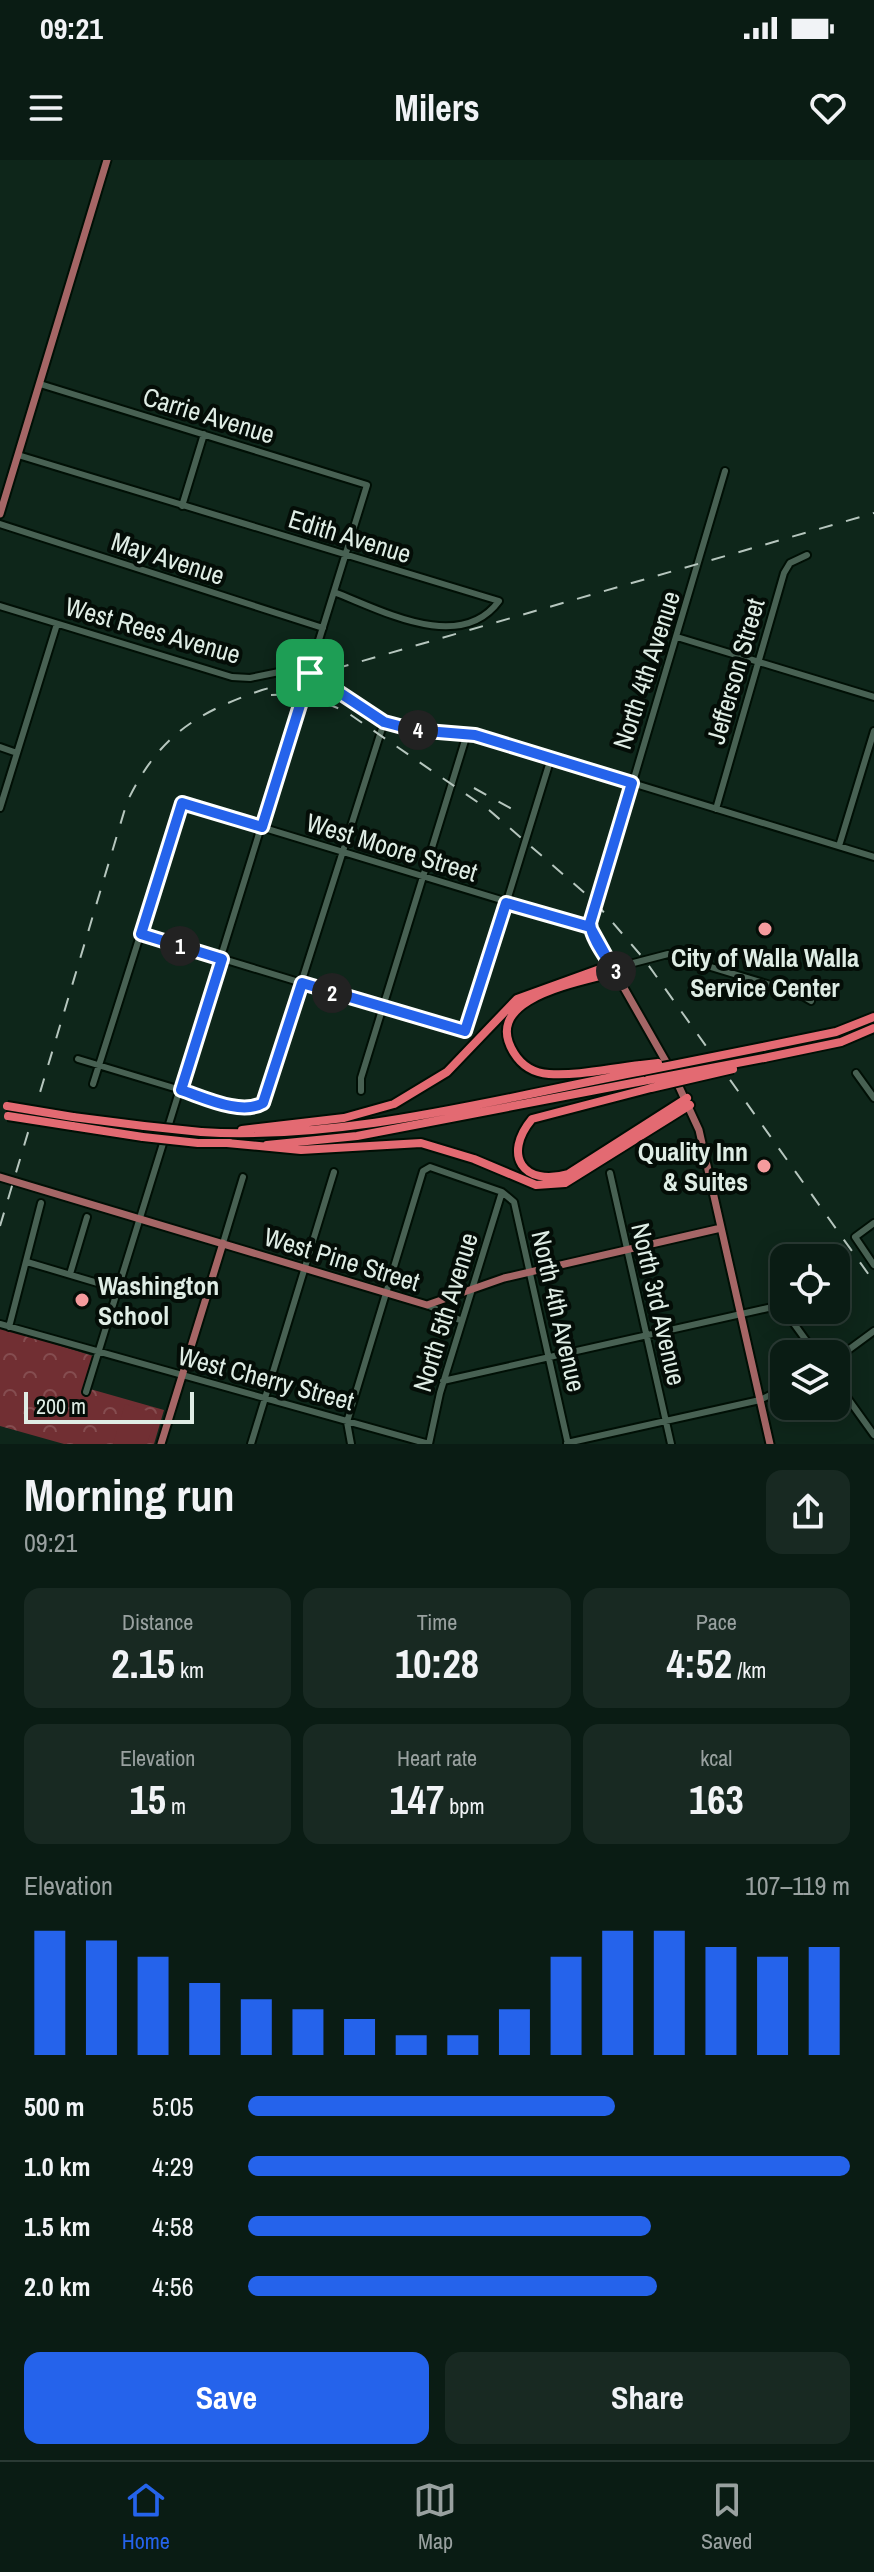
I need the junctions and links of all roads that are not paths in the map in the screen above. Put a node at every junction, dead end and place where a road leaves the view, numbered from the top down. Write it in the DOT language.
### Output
graph roads {
  1 [pos="107,160"];
  2 [pos="40,384"];
  3 [pos="204,434"];
  4 [pos="18,455"];
  5 [pos="725,471"];
  6 [pos="182,506"];
  7 [pos="0,514"];
  8 [pos="0,524"];
  9 [pos="807,555"];
  10 [pos="345,557"];
  11 [pos="334,592"];
  12 [pos="0,606"];
  13 [pos="57,624"];
  14 [pos="323,628"];
  15 [pos="677,637"];
  16 [pos="758,661"];
  17 [pos="310,673"];
  18 [pos="874,697"];
  19 [pos="384,722"];
  20 [pos="874,731"];
  21 [pos="467,734"];
  22 [pos="0,747"];
  23 [pos="17,753"];
  24 [pos="551,758"];
  25 [pos="632,783"];
  26 [pos="0,808"];
  27 [pos="716,809"];
  28 [pos="262,827"];
  29 [pos="839,846"];
  30 [pos="343,852"];
  31 [pos="874,857"];
  32 [pos="423,877"];
  33 [pos="506,903"];
  34 [pos="590,927"];
  35 [pos="141,934"];
  36 [pos="222,959"];
  37 [pos="616,968"];
  38 [pos="302,983"];
  39 [pos="811,1001"];
  40 [pos="383,1009"];
  41 [pos="874,1017"];
  42 [pos="874,1028"];
  43 [pos="78,1059"];
  44 [pos="99,1066"];
  45 [pos="642,1068"];
  46 [pos="856,1073"];
  47 [pos="93,1084"];
  48 [pos="650,1084"];
  49 [pos="181,1090"];
  50 [pos="361,1091"];
  51 [pos="874,1098"];
  52 [pos="688,1102"];
  53 [pos="4,1111"];
  54 [pos="73,1122"];
  55 [pos="226,1138"];
  56 [pos="334,1172"];
  57 [pos="610,1173"];
  58 [pos="0,1177"];
  59 [pos="243,1177"];
  60 [pos="502,1192"];
  61 [pos="41,1203"];
  62 [pos="87,1217"];
  63 [pos="141,1218"];
  64 [pos="874,1223"];
  65 [pos="721,1228"];
  66 [pos="223,1243"];
  67 [pos="627,1250"];
  68 [pos="27,1262"];
  69 [pos="874,1265"];
  70 [pos="305,1269"];
  71 [pos="529,1272"];
  72 [pos="70,1274"];
  73 [pos="118,1289"];
  74 [pos="472,1290"];
  75 [pos="386,1293"];
  76 [pos="427,1305"];
  77 [pos="770,1311"];
  78 [pos="741,1314"];
  79 [pos="462,1321"];
  80 [pos="0,1324"];
  81 [pos="9,1327"];
  82 [pos="874,1331"];
  83 [pos="645,1336"];
  84 [pos="850,1349"];
  85 [pos="98,1353"];
  86 [pos="548,1358"];
  87 [pos="182,1376"];
  88 [pos="443,1381"];
  89 [pos="86,1392"];
  90 [pos="770,1395"];
  91 [pos="264,1399"];
  92 [pos="760,1400"];
  93 [pos="850,1402"];
  94 [pos="665,1420"];
  95 [pos="347,1422"];
  96 [pos="874,1435"];
  97 [pos="567,1443"];
  98 [pos="161,1444"];
  99 [pos="251,1444"];
  100 [pos="351,1444"];
  101 [pos="429,1444"];
  102 [pos="671,1444"];
  103 [pos="770,1444"];
  1 -- 2 [label="main road"];
  2 -- 3 [label="street, Carrie Avenue"];
  2 -- 4 [label="main road"];
  3 -- 6 [label="street"];
  3 -- 10 [label="street, Carrie Avenue"];
  4 -- 6 [label="street, Edith Avenue"];
  4 -- 7 [label="main road"];
  5 -- 15 [label="street, North 4th Avenue"];
  6 -- 10 [label="street, Edith Avenue"];
  8 -- 14 [label="street, May Avenue"];
  9 -- 16 [label="street, Jefferson Street"];
  10 -- 11 [label="street"];
  10 -- 11 [label="street, Edith Avenue"];
  11 -- 14 [label="street"];
  12 -- 13 [label="street, West Rees Avenue"];
  13 -- 17 [label="street, West Rees Avenue"];
  13 -- 23 [label="street"];
  14 -- 17 [label="street"];
  15 -- 16 [label="street"];
  15 -- 25 [label="street, North 4th Avenue"];
  16 -- 18 [label="street"];
  16 -- 27 [label="street, Jefferson Street"];
  17 -- 19 [label="street"];
  17 -- 28 [label="street"];
  19 -- 21 [label="street"];
  19 -- 30 [label="street"];
  20 -- 29 [label="street"];
  21 -- 24 [label="street"];
  21 -- 32 [label="street"];
  22 -- 23 [label="street"];
  23 -- 26 [label="street"];
  24 -- 25 [label="street"];
  24 -- 33 [label="street"];
  25 -- 27 [label="street"];
  25 -- 34 [label="street, North 4th Avenue"];
  27 -- 29 [label="street"];
  28 -- 30 [label="street, West Moore Street"];
  28 -- 35 [label="street, West Moore Street"];
  28 -- 36 [label="street"];
  29 -- 31 [label="street"];
  30 -- 32 [label="street, West Moore Street"];
  30 -- 38 [label="street"];
  32 -- 33 [label="street, West Moore Street"];
  32 -- 40 [label="street"];
  33 -- 34 [label="street, West Moore Street"];
  33 -- 40 [label="street"];
  34 -- 37 [label="street"];
  35 -- 36 [label="street"];
  35 -- 44 [label="street"];
  36 -- 38 [label="street"];
  36 -- 49 [label="street"];
  37 -- 39 [label="street"];
  37 -- 45 [label="highway"];
  37 -- 52 [label="main road"];
  37 -- 55 [label="highway"];
  38 -- 40 [label="street"];
  38 -- 49 [label="street"];
  40 -- 50 [label="street"];
  41 -- 45 [label="highway, bridge"];
  42 -- 48 [label="highway, bridge"];
  43 -- 44 [label="street"];
  44 -- 47 [label="street"];
  44 -- 49 [label="street"];
  45 -- 55 [label="highway"];
  46 -- 51 [label="street"];
  48 -- 52 [label="highway"];
  48 -- 55 [label="highway"];
  49 -- 63 [label="street"];
  52 -- 55 [label="highway"];
  52 -- 65 [label="main road"];
  53 -- 54 [label="highway, bridge"];
  54 -- 55 [label="highway, bridge"];
  54 -- 55 [label="highway, bridge"];
  56 -- 70 [label="street"];
  57 -- 67 [label="street, North 3rd Avenue"];
  58 -- 63 [label="main road, West Pine Street"];
  59 -- 66 [label="street"];
  60 -- 71 [label="street, North 4th Avenue"];
  60 -- 74 [label="street, North 5th Avenue"];
  60 -- 75 [label="street"];
  61 -- 68 [label="street"];
  62 -- 72 [label="street"];
  63 -- 66 [label="main road, West Pine Street"];
  63 -- 73 [label="street"];
  64 -- 69 [label="street"];
  65 -- 67 [label="main road, West Pine Street"];
  65 -- 78 [label="main road"];
  66 -- 70 [label="main road, West Pine Street"];
  66 -- 87 [label="main road"];
  67 -- 71 [label="main road, West Pine Street"];
  67 -- 83 [label="street, North 3rd Avenue"];
  68 -- 72 [label="street"];
  68 -- 81 [label="street"];
  70 -- 75 [label="main road, West Pine Street"];
  70 -- 91 [label="street"];
  71 -- 74 [label="main road, West Pine Street"];
  71 -- 86 [label="street, North 4th Avenue"];
  72 -- 73 [label="street"];
  73 -- 85 [label="street"];
  74 -- 76 [label="main road, West Pine Street"];
  74 -- 79 [label="street, North 5th Avenue"];
  75 -- 76 [label="main road, West Pine Street"];
  75 -- 95 [label="street"];
  76 -- 79 [label="street"];
  77 -- 78 [label="street"];
  78 -- 83 [label="street"];
  78 -- 92 [label="main road"];
  79 -- 88 [label="street, North 5th Avenue"];
  80 -- 81 [label="street, West Cherry Street"];
  81 -- 85 [label="street, West Cherry Street"];
  82 -- 84 [label="street"];
  83 -- 86 [label="street"];
  83 -- 94 [label="street, North 3rd Avenue"];
  85 -- 87 [label="street, West Cherry Street"];
  85 -- 89 [label="street"];
  86 -- 88 [label="street"];
  86 -- 97 [label="street, North 4th Avenue"];
  87 -- 91 [label="street, West Cherry Street"];
  87 -- 98 [label="main road"];
  88 -- 101 [label="street, North 5th Avenue"];
  90 -- 92 [label="street"];
  91 -- 95 [label="street, West Cherry Street"];
  91 -- 99 [label="street"];
  92 -- 94 [label="street"];
  92 -- 103 [label="main road"];
  93 -- 96 [label="street"];
  94 -- 97 [label="street"];
  94 -- 102 [label="street, North 3rd Avenue"];
  95 -- 100 [label="street"];
  95 -- 101 [label="street, West Cherry Street"];
}
